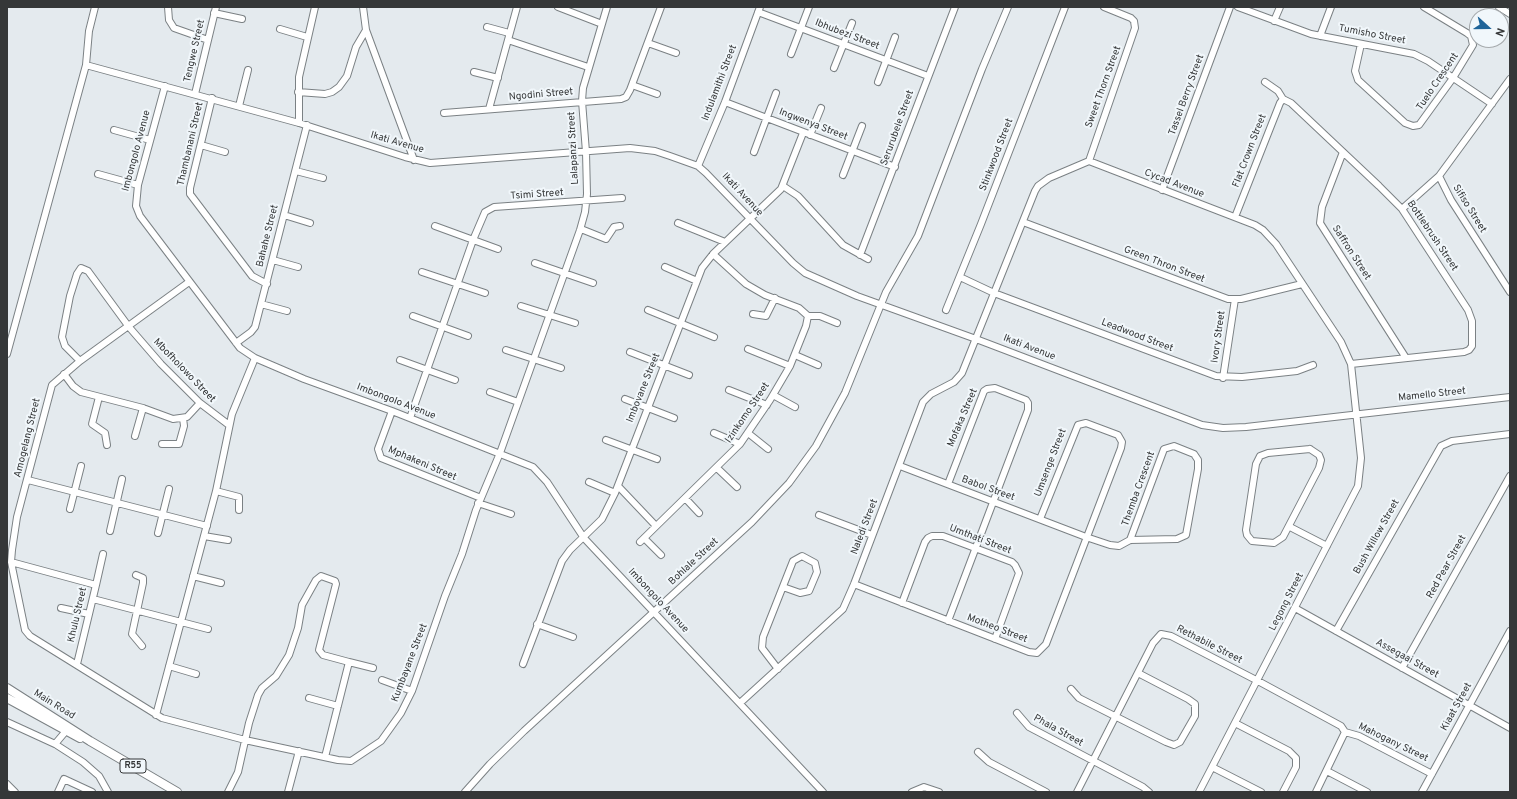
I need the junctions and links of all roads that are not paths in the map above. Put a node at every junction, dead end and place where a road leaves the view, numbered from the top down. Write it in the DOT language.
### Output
graph roads {
  1 [pos="94,7"];
  2 [pos="168,7"];
  3 [pos="315,7"];
  4 [pos="363,7"];
  5 [pos="517,7"];
  6 [pos="558,7"];
  7 [pos="607,7"];
  8 [pos="661,7"];
  9 [pos="809,7"];
  10 [pos="955,7"];
  11 [pos="1008,7"];
  12 [pos="1065,7"];
  13 [pos="1104,7"];
  14 [pos="1230,7"];
  15 [pos="1238,7"];
  16 [pos="1280,7"];
  17 [pos="1331,7"];
  18 [pos="1424,7"];
  19 [pos="1499,7"];
  20 [pos="215,10"];
  21 [pos="759,10"];
  22 [pos="1510,14"];
  23 [pos="242,19"];
  24 [pos="1274,21"];
  25 [pos="852,23"];
  26 [pos="602,24"];
  27 [pos="487,27"];
  28 [pos="801,28"];
  29 [pos="280,29"];
  30 [pos="366,30"];
  31 [pos="510,32"];
  32 [pos="1320,36"];
  33 [pos="307,37"];
  34 [pos="895,37"];
  35 [pos="208,40"];
  36 [pos="508,40"];
  37 [pos="648,43"];
  38 [pos="844,44"];
  39 [pos="1361,44"];
  40 [pos="676,53"];
  41 [pos="791,54"];
  42 [pos="886,60"];
  43 [pos="86,65"];
  44 [pos="588,67"];
  45 [pos="834,68"];
  46 [pos="248,70"];
  47 [pos="474,72"];
  48 [pos="928,76"];
  49 [pos="498,78"];
  50 [pos="1453,78"];
  51 [pos="1510,79"];
  52 [pos="878,82"];
  53 [pos="1265,82"];
  54 [pos="632,85"];
  55 [pos="165,86"];
  56 [pos="298,92"];
  57 [pos="776,93"];
  58 [pos="195,94"];
  59 [pos="657,94"];
  60 [pos="212,98"];
  61 [pos="1286,100"];
  62 [pos="582,101"];
  63 [pos="724,102"];
  64 [pos="1492,104"];
  65 [pos="240,106"];
  66 [pos="821,108"];
  67 [pos="489,109"];
  68 [pos="444,113"];
  69 [pos="767,118"];
  70 [pos="299,123"];
  71 [pos="307,125"];
  72 [pos="862,126"];
  73 [pos="114,130"];
  74 [pos="803,133"];
  75 [pos="810,136"];
  76 [pos="150,140"];
  77 [pos="201,144"];
  78 [pos="852,151"];
  79 [pos="225,152"];
  80 [pos="586,152"];
  81 [pos="754,152"];
  82 [pos="1343,152"];
  83 [pos="414,160"];
  84 [pos="1089,161"];
  85 [pos="698,166"];
  86 [pos="895,167"];
  87 [pos="296,171"];
  88 [pos="98,174"];
  89 [pos="843,175"];
  90 [pos="1439,176"];
  91 [pos="323,178"];
  92 [pos="138,184"];
  93 [pos="784,186"];
  94 [pos="1162,190"];
  95 [pos="622,198"];
  96 [pos="586,202"];
  97 [pos="1402,209"];
  98 [pos="284,215"];
  99 [pos="750,218"];
  100 [pos="1235,218"];
  101 [pos="1022,222"];
  102 [pos="310,223"];
  103 [pos="678,223"];
  104 [pos="435,226"];
  105 [pos="620,226"];
  106 [pos="581,229"];
  107 [pos="472,240"];
  108 [pos="725,242"];
  109 [pos="498,249"];
  110 [pos="713,254"];
  111 [pos="860,255"];
  112 [pos="868,259"];
  113 [pos="273,260"];
  114 [pos="535,263"];
  115 [pos="298,267"];
  116 [pos="665,267"];
  117 [pos="422,272"];
  118 [pos="565,272"];
  119 [pos="960,277"];
  120 [pos="697,281"];
  121 [pos="189,282"];
  122 [pos="593,283"];
  123 [pos="266,284"];
  124 [pos="457,284"];
  125 [pos="1302,284"];
  126 [pos="1510,292"];
  127 [pos="485,293"];
  128 [pos="994,293"];
  129 [pos="775,298"];
  130 [pos="1235,299"];
  131 [pos="261,304"];
  132 [pos="880,305"];
  133 [pos="520,306"];
  134 [pos="648,310"];
  135 [pos="946,310"];
  136 [pos="287,311"];
  137 [pos="753,314"];
  138 [pos="550,315"];
  139 [pos="413,316"];
  140 [pos="808,316"];
  141 [pos="574,323"];
  142 [pos="682,323"];
  143 [pos="837,323"];
  144 [pos="129,326"];
  145 [pos="442,326"];
  146 [pos="468,336"];
  147 [pos="714,337"];
  148 [pos="976,339"];
  149 [pos="236,343"];
  150 [pos="748,349"];
  151 [pos="506,350"];
  152 [pos="630,352"];
  153 [pos="7,354"];
  154 [pos="795,355"];
  155 [pos="255,358"];
  156 [pos="1406,358"];
  157 [pos="534,359"];
  158 [pos="400,360"];
  159 [pos="80,361"];
  160 [pos="1351,364"];
  161 [pos="818,365"];
  162 [pos="1314,365"];
  163 [pos="664,366"];
  164 [pos="790,366"];
  165 [pos="561,368"];
  166 [pos="427,370"];
  167 [pos="64,374"];
  168 [pos="689,375"];
  169 [pos="1223,378"];
  170 [pos="455,380"];
  171 [pos="729,390"];
  172 [pos="490,392"];
  173 [pos="773,395"];
  174 [pos="98,397"];
  175 [pos="1510,397"];
  176 [pos="625,399"];
  177 [pos="518,402"];
  178 [pos="200,403"];
  179 [pos="767,405"];
  180 [pos="647,407"];
  181 [pos="795,407"];
  182 [pos="143,408"];
  183 [pos="392,411"];
  184 [pos="1357,414"];
  185 [pos="183,418"];
  186 [pos="410,418"];
  187 [pos="674,418"];
  188 [pos="229,425"];
  189 [pos="714,433"];
  190 [pos="748,434"];
  191 [pos="1510,434"];
  192 [pos="135,436"];
  193 [pos="606,440"];
  194 [pos="162,444"];
  195 [pos="740,444"];
  196 [pos="107,445"];
  197 [pos="768,449"];
  198 [pos="631,450"];
  199 [pos="500,453"];
  200 [pos="657,460"];
  201 [pos="81,466"];
  202 [pos="900,466"];
  203 [pos="717,468"];
  204 [pos="1510,476"];
  205 [pos="122,479"];
  206 [pos="28,480"];
  207 [pos="589,482"];
  208 [pos="948,484"];
  209 [pos="618,486"];
  210 [pos="737,487"];
  211 [pos="170,489"];
  212 [pos="75,491"];
  213 [pos="216,491"];
  214 [pos="615,493"];
  215 [pos="685,498"];
  216 [pos="480,501"];
  217 [pos="117,502"];
  218 [pos="994,502"];
  219 [pos="70,509"];
  220 [pos="239,510"];
  221 [pos="163,514"];
  222 [pos="511,514"];
  223 [pos="699,514"];
  224 [pos="819,515"];
  225 [pos="1040,519"];
  226 [pos="207,526"];
  227 [pos="656,526"];
  228 [pos="1290,527"];
  229 [pos="110,531"];
  230 [pos="158,533"];
  231 [pos="872,535"];
  232 [pos="204,536"];
  233 [pos="1086,537"];
  234 [pos="584,538"];
  235 [pos="228,540"];
  236 [pos="1130,540"];
  237 [pos="1114,546"];
  238 [pos="1327,546"];
  239 [pos="975,548"];
  240 [pos="103,554"];
  241 [pos="661,555"];
  242 [pos="11,562"];
  243 [pos="136,575"];
  244 [pos="193,576"];
  245 [pos="221,583"];
  246 [pos="854,584"];
  247 [pos="96,585"];
  248 [pos="783,587"];
  249 [pos="93,599"];
  250 [pos="902,603"];
  251 [pos="61,608"];
  252 [pos="1295,608"];
  253 [pos="137,610"];
  254 [pos="655,612"];
  255 [pos="89,614"];
  256 [pos="948,621"];
  257 [pos="181,622"];
  258 [pos="537,624"];
  259 [pos="208,629"];
  260 [pos="1336,631"];
  261 [pos="1510,631"];
  262 [pos="573,637"];
  263 [pos="995,639"];
  264 [pos="142,646"];
  265 [pos="349,662"];
  266 [pos="77,664"];
  267 [pos="523,664"];
  268 [pos="169,666"];
  269 [pos="373,668"];
  270 [pos="1402,668"];
  271 [pos="778,669"];
  272 [pos="1138,673"];
  273 [pos="196,674"];
  274 [pos="382,680"];
  275 [pos="1258,681"];
  276 [pos="7,688"];
  277 [pos="1071,689"];
  278 [pos="412,691"];
  279 [pos="7,698"];
  280 [pos="309,698"];
  281 [pos="740,703"];
  282 [pos="1470,705"];
  283 [pos="338,706"];
  284 [pos="1017,713"];
  285 [pos="156,715"];
  286 [pos="1115,717"];
  287 [pos="176,721"];
  288 [pos="7,722"];
  289 [pos="1235,723"];
  290 [pos="1510,728"];
  291 [pos="66,731"];
  292 [pos="1345,732"];
  293 [pos="244,740"];
  294 [pos="90,741"];
  295 [pos="55,744"];
  296 [pos="299,751"];
  297 [pos="978,752"];
  298 [pos="325,756"];
  299 [pos="1093,761"];
  300 [pos="1212,767"];
  301 [pos="1327,771"];
  302 [pos="1432,774"];
  303 [pos="7,784"];
  304 [pos="15,792"];
  305 [pos="58,792"];
  306 [pos="92,792"];
  307 [pos="108,792"];
  308 [pos="177,792"];
  309 [pos="228,792"];
  310 [pos="288,792"];
  311 [pos="465,792"];
  312 [pos="823,792"];
  313 [pos="912,792"];
  314 [pos="938,792"];
  315 [pos="1046,792"];
  316 [pos="1077,792"];
  317 [pos="1148,792"];
  318 [pos="1199,792"];
  319 [pos="1260,792"];
  320 [pos="1283,792"];
  321 [pos="1316,792"];
  322 [pos="1367,792"];
  323 [pos="1422,792"];
  1 -- 43 [label="street"];
  2 -- 35 [label="street"];
  3 -- 33 [label="street"];
  4 -- 30 [label="street"];
  5 -- 31 [label="street"];
  6 -- 26 [label="street"];
  7 -- 26 [label="street, Lalapanzi Street"];
  8 -- 37 [label="street, Ngodini Street"];
  9 -- 28 [label="street"];
  10 -- 48 [label="street, Serurubele Street"];
  11 -- 132 [label="street, Bohlale Street"];
  12 -- 119 [label="street, Stinkwood Street"];
  13 -- 84 [label="street, Sweet Thorn Street"];
  14 -- 94 [label="street, Tassel Berry Street"];
  15 -- 24 [label="street, Tumisho Street"];
  16 -- 24 [label="street"];
  17 -- 32 [label="street"];
  18 -- 50 [label="street, Tuelo Crescent"];
  19 -- 22 [label="street"];
  20 -- 23 [label="street, Tengwe Street"];
  20 -- 35 [label="street, Tengwe Street"];
  21 -- 28 [label="street, Ibhubezi Street"];
  21 -- 63 [label="street, Indulamithi Street"];
  24 -- 32 [label="street, Tumisho Street"];
  25 -- 38 [label="street"];
  26 -- 44 [label="street, Lalapanzi Street"];
  27 -- 31 [label="street"];
  28 -- 38 [label="street, Ibhubezi Street"];
  28 -- 41 [label="street"];
  29 -- 33 [label="street"];
  30 -- 56 [label="street"];
  30 -- 83 [label="street"];
  31 -- 36 [label="street"];
  32 -- 39 [label="street, Tumisho Street"];
  33 -- 56 [label="street"];
  34 -- 42 [label="street"];
  35 -- 58 [label="street, Tengwe Street"];
  36 -- 44 [label="street"];
  36 -- 49 [label="street"];
  37 -- 40 [label="street"];
  37 -- 54 [label="street, Ngodini Street"];
  38 -- 42 [label="street, Ibhubezi Street"];
  38 -- 45 [label="street"];
  39 -- 50 [label="street, Tumisho Street"];
  39 -- 50 [label="street, Tuelo Crescent"];
  42 -- 48 [label="street, Ibhubezi Street"];
  42 -- 52 [label="street"];
  43 -- 55 [label="street, Ikati Avenue"];
  43 -- 153 [label="street"];
  44 -- 62 [label="street, Lalapanzi Street"];
  46 -- 65 [label="street"];
  47 -- 49 [label="street"];
  48 -- 86 [label="street, Serurubele Street"];
  49 -- 67 [label="street"];
  50 -- 64 [label="street, Tumisho Street"];
  51 -- 64 [label="street"];
  53 -- 61 [label="street, Bottlebrush Street"];
  54 -- 59 [label="street"];
  54 -- 62 [label="street, Ngodini Street"];
  55 -- 58 [label="street, Ikati Avenue"];
  55 -- 76 [label="street, Imbongolo Avenue"];
  56 -- 70 [label="street"];
  57 -- 69 [label="street"];
  58 -- 60 [label="street, Ikati Avenue"];
  60 -- 65 [label="street, Ikati Avenue"];
  60 -- 77 [label="street, Thambanani Street"];
  61 -- 82 [label="street, Bottlebrush Street"];
  61 -- 100 [label="street, Flat Crown Street"];
  62 -- 67 [label="street, Ngodini Street"];
  62 -- 80 [label="street, Lalapanzi Street"];
  63 -- 69 [label="street, Ingwenya Street"];
  63 -- 85 [label="street, Indulamithi Street"];
  64 -- 90 [label="street"];
  65 -- 70 [label="street, Ikati Avenue"];
  66 -- 75 [label="street"];
  67 -- 68 [label="street, Ngodini Street"];
  69 -- 74 [label="street, Ingwenya Street"];
  69 -- 81 [label="street"];
  70 -- 71 [label="street, Ikati Avenue"];
  71 -- 83 [label="street, Ikati Avenue"];
  71 -- 87 [label="street, Bahahe Street"];
  72 -- 78 [label="street"];
  73 -- 76 [label="street"];
  74 -- 75 [label="street, Ingwenya Street"];
  74 -- 93 [label="street, Imbovane Street"];
  75 -- 78 [label="street, Ingwenya Street"];
  76 -- 92 [label="street, Imbongolo Avenue"];
  77 -- 79 [label="street"];
  77 -- 123 [label="street, Thambanani Street"];
  78 -- 86 [label="street, Ingwenya Street"];
  78 -- 89 [label="street"];
  80 -- 83 [label="street, Ikati Avenue"];
  80 -- 85 [label="street, Ikati Avenue"];
  80 -- 96 [label="street, Lalapanzi Street"];
  82 -- 97 [label="street, Bottlebrush Street"];
  82 -- 156 [label="street, Saffron Street"];
  84 -- 94 [label="street, Cycad Avenue"];
  84 -- 101 [label="street"];
  85 -- 99 [label="street, Ikati Avenue"];
  86 -- 111 [label="street, Serurubele Street"];
  87 -- 91 [label="street"];
  87 -- 98 [label="street, Bahahe Street"];
  88 -- 92 [label="street"];
  90 -- 97 [label="street"];
  90 -- 126 [label="street, Sifiso Street"];
  92 -- 121 [label="street, Imbongolo Avenue"];
  93 -- 99 [label="street, Imbovane Street"];
  93 -- 111 [label="street"];
  94 -- 100 [label="street, Cycad Avenue"];
  95 -- 96 [label="street, Tsimi Street"];
  96 -- 106 [label="street, Lalapanzi Street"];
  96 -- 107 [label="street, Tsimi Street"];
  97 -- 156 [label="street, Bottlebrush Street"];
  98 -- 102 [label="street"];
  98 -- 113 [label="street, Bahahe Street"];
  99 -- 108 [label="street, Imbovane Street"];
  99 -- 132 [label="street, Ikati Avenue"];
  100 -- 125 [label="street, Cycad Avenue"];
  101 -- 128 [label="street"];
  101 -- 130 [label="street, Green Thron Street"];
  103 -- 108 [label="street"];
  104 -- 107 [label="street"];
  105 -- 106 [label="street"];
  106 -- 118 [label="street, Lalapanzi Street"];
  107 -- 109 [label="street"];
  107 -- 124 [label="street, Tsimi Street"];
  108 -- 110 [label="street, Imbovane Street"];
  110 -- 120 [label="street, Imbovane Street"];
  110 -- 129 [label="street"];
  111 -- 112 [label="street"];
  113 -- 115 [label="street"];
  113 -- 123 [label="street, Bahahe Street"];
  114 -- 118 [label="street"];
  116 -- 120 [label="street"];
  117 -- 124 [label="street"];
  118 -- 122 [label="street"];
  118 -- 138 [label="street, Lalapanzi Street"];
  119 -- 128 [label="street, Leadwood Street"];
  119 -- 135 [label="street, Stinkwood Street"];
  120 -- 142 [label="street, Imbovane Street"];
  121 -- 144 [label="street, Amogelang Street"];
  121 -- 149 [label="street, Imbongolo Avenue"];
  123 -- 131 [label="street, Bahahe Street"];
  124 -- 127 [label="street"];
  124 -- 145 [label="street, Tsimi Street"];
  125 -- 130 [label="street, Green Thron Street"];
  125 -- 160 [label="street, Cycad Avenue"];
  128 -- 148 [label="street"];
  128 -- 169 [label="street, Leadwood Street"];
  129 -- 137 [label="street"];
  129 -- 140 [label="street"];
  130 -- 169 [label="street, Ivory Street"];
  131 -- 136 [label="street"];
  131 -- 149 [label="street, Bahahe Street"];
  132 -- 148 [label="street, Ikati Avenue"];
  132 -- 254 [label="street, Bohlale Street"];
  133 -- 138 [label="street"];
  134 -- 142 [label="street"];
  138 -- 141 [label="street"];
  138 -- 157 [label="street, Lalapanzi Street"];
  139 -- 145 [label="street"];
  140 -- 143 [label="street"];
  140 -- 154 [label="street, Izinkomo Street"];
  142 -- 147 [label="street"];
  142 -- 163 [label="street, Imbovane Street"];
  144 -- 159 [label="street, Amogelang Street"];
  144 -- 159 [label="street, Mbofholowo Street"];
  144 -- 178 [label="street, Mbofholowo Street"];
  145 -- 146 [label="street"];
  145 -- 166 [label="street, Tsimi Street"];
  148 -- 184 [label="street, Ikati Avenue"];
  148 -- 202 [label="street, Naledi Street"];
  149 -- 155 [label="street, Imbongolo Avenue"];
  150 -- 164 [label="street"];
  151 -- 157 [label="street"];
  152 -- 163 [label="street"];
  154 -- 161 [label="street"];
  154 -- 164 [label="street, Izinkomo Street"];
  155 -- 183 [label="street, Imbongolo Avenue"];
  155 -- 188 [label="street"];
  156 -- 160 [label="street"];
  157 -- 165 [label="street"];
  157 -- 177 [label="street, Lalapanzi Street"];
  158 -- 166 [label="street"];
  159 -- 167 [label="street, Amogelang Street"];
  160 -- 184 [label="street, Cycad Avenue"];
  162 -- 169 [label="street, Leadwood Street"];
  163 -- 168 [label="street"];
  163 -- 180 [label="street, Imbovane Street"];
  164 -- 173 [label="street, Izinkomo Street"];
  166 -- 170 [label="street"];
  166 -- 186 [label="street, Tsimi Street"];
  167 -- 174 [label="street"];
  167 -- 206 [label="street, Amogelang Street"];
  171 -- 179 [label="street"];
  172 -- 177 [label="street"];
  173 -- 179 [label="street, Izinkomo Street"];
  173 -- 181 [label="street"];
  174 -- 182 [label="street"];
  174 -- 196 [label="street"];
  175 -- 184 [label="street, Mamello Street"];
  176 -- 180 [label="street"];
  177 -- 199 [label="street, Lalapanzi Street"];
  178 -- 185 [label="street"];
  178 -- 188 [label="street, Mbofholowo Street"];
  179 -- 190 [label="street, Izinkomo Street"];
  180 -- 187 [label="street"];
  180 -- 198 [label="street, Imbovane Street"];
  182 -- 185 [label="street"];
  182 -- 192 [label="street"];
  183 -- 186 [label="street, Imbongolo Avenue"];
  183 -- 216 [label="street, Mphakeni Street"];
  184 -- 238 [label="street, Legong Street"];
  185 -- 194 [label="street"];
  186 -- 199 [label="street, Imbongolo Avenue"];
  188 -- 213 [label="street"];
  189 -- 195 [label="street"];
  190 -- 195 [label="street, Izinkomo Street"];
  190 -- 197 [label="street"];
  191 -- 260 [label="street, Bush Willow Street"];
  193 -- 198 [label="street"];
  195 -- 203 [label="street, Izinkomo Street"];
  198 -- 200 [label="street"];
  198 -- 209 [label="street, Imbovane Street"];
  199 -- 216 [label="street, Kumbayane Street"];
  199 -- 234 [label="street, Imbongolo Avenue"];
  201 -- 212 [label="street"];
  202 -- 208 [label="street, Babol Street"];
  202 -- 231 [label="street, Naledi Street"];
  203 -- 210 [label="street"];
  203 -- 215 [label="street, Izinkomo Street"];
  204 -- 270 [label="street, Red Pear Street"];
  205 -- 217 [label="street"];
  206 -- 212 [label="street"];
  206 -- 242 [label="street, Amogelang Street"];
  207 -- 214 [label="street"];
  208 -- 218 [label="street, Babol Street"];
  208 -- 218 [label="street, Mofaka Street"];
  209 -- 214 [label="street, Imbovane Street"];
  209 -- 227 [label="street"];
  211 -- 221 [label="street"];
  212 -- 217 [label="street"];
  212 -- 219 [label="street"];
  213 -- 220 [label="street"];
  213 -- 226 [label="street"];
  214 -- 234 [label="street, Imbovane Street"];
  215 -- 223 [label="street"];
  215 -- 227 [label="street, Izinkomo Street"];
  216 -- 222 [label="street"];
  216 -- 278 [label="street, Kumbayane Street"];
  217 -- 221 [label="street"];
  217 -- 229 [label="street"];
  218 -- 225 [label="street, Babol Street"];
  218 -- 239 [label="street"];
  221 -- 226 [label="street"];
  221 -- 230 [label="street"];
  224 -- 231 [label="street"];
  225 -- 233 [label="street, Babol Street"];
  225 -- 233 [label="street, Umsenge Street"];
  226 -- 232 [label="street"];
  227 -- 241 [label="street, Izinkomo Street"];
  228 -- 228 [label="street"];
  228 -- 238 [label="street"];
  231 -- 246 [label="street, Naledi Street"];
  232 -- 235 [label="street"];
  232 -- 244 [label="street"];
  233 -- 237 [label="street, Babol Street"];
  233 -- 263 [label="street, Motheo Street"];
  234 -- 254 [label="street, Imbongolo Avenue"];
  234 -- 258 [label="street, Imbovane Street"];
  236 -- 236 [label="street, Themba Crescent"];
  236 -- 237 [label="street, Themba Crescent"];
  238 -- 252 [label="street, Legong Street"];
  239 -- 250 [label="street, Umthati Street"];
  239 -- 256 [label="street"];
  239 -- 263 [label="street, Umthati Street"];
  240 -- 247 [label="street"];
  242 -- 247 [label="street, Khulu Street"];
  242 -- 266 [label="street, Amogelang Street"];
  243 -- 253 [label="street"];
  244 -- 245 [label="street"];
  244 -- 257 [label="street"];
  246 -- 250 [label="street, Motheo Street"];
  246 -- 271 [label="street, Naledi Street"];
  247 -- 249 [label="street, Khulu Street"];
  248 -- 248 [label="street"];
  248 -- 271 [label="street"];
  249 -- 253 [label="street"];
  249 -- 255 [label="street, Khulu Street"];
  250 -- 256 [label="street, Motheo Street"];
  251 -- 255 [label="street"];
  252 -- 260 [label="street, Assegaai Street"];
  252 -- 275 [label="street, Legong Street"];
  253 -- 257 [label="street"];
  253 -- 264 [label="street"];
  254 -- 281 [label="street, Imbongolo Avenue"];
  254 -- 311 [label="street, Bohlale Street"];
  255 -- 266 [label="street, Khulu Street"];
  256 -- 263 [label="street, Motheo Street"];
  257 -- 259 [label="street"];
  257 -- 268 [label="street"];
  258 -- 262 [label="street"];
  258 -- 267 [label="street, Imbovane Street"];
  260 -- 270 [label="street, Assegaai Street"];
  261 -- 282 [label="street, Kiaat Street"];
  265 -- 269 [label="street"];
  265 -- 283 [label="street"];
  265 -- 293 [label="street"];
  266 -- 285 [label="street, Amogelang Street"];
  268 -- 273 [label="street"];
  268 -- 285 [label="street"];
  270 -- 282 [label="street, Assegaai Street"];
  271 -- 281 [label="street, Naledi Street"];
  272 -- 275 [label="street, Rethabile Street"];
  272 -- 286 [label="street, Rethabile Street"];
  272 -- 286 [label="street"];
  274 -- 278 [label="street"];
  275 -- 289 [label="street, Legong Street"];
  275 -- 292 [label="street, Rethabile Street"];
  276 -- 294 [label="main road, Main Road / R55"];
  277 -- 286 [label="street"];
  278 -- 298 [label="street, Kumbayane Street"];
  279 -- 291 [label="main road, Main Road / R55"];
  280 -- 283 [label="street"];
  281 -- 312 [label="street"];
  282 -- 290 [label="street, Assegaai Street"];
  282 -- 302 [label="street, Kiaat Street"];
  283 -- 298 [label="street"];
  284 -- 299 [label="street, Phala Street"];
  285 -- 287 [label="street, Amogelang Street"];
  286 -- 299 [label="street, Rethabile Street"];
  287 -- 293 [label="street, Kumbayane Street"];
  288 -- 295 [label="street"];
  289 -- 300 [label="street, Legong Street"];
  289 -- 320 [label="street"];
  291 -- 294 [label="main road, Main Road / R55"];
  291 -- 295 [label="street"];
  292 -- 301 [label="street"];
  292 -- 302 [label="street, Mahogany Street"];
  293 -- 296 [label="street, Kumbayane Street"];
  293 -- 309 [label="street"];
  294 -- 308 [label="main road, Main Road / R55"];
  295 -- 307 [label="street"];
  296 -- 298 [label="street, Kumbayane Street"];
  296 -- 310 [label="street"];
  297 -- 315 [label="street"];
  299 -- 316 [label="street, Rethabile Street"];
  299 -- 317 [label="street, Phala Street"];
  300 -- 318 [label="street, Legong Street"];
  300 -- 319 [label="street"];
  301 -- 321 [label="street"];
  301 -- 322 [label="street"];
  302 -- 323 [label="street, Kiaat Street"];
  303 -- 304 [label="street"];
  305 -- 306 [label="street"];
  313 -- 314 [label="street"];
}
